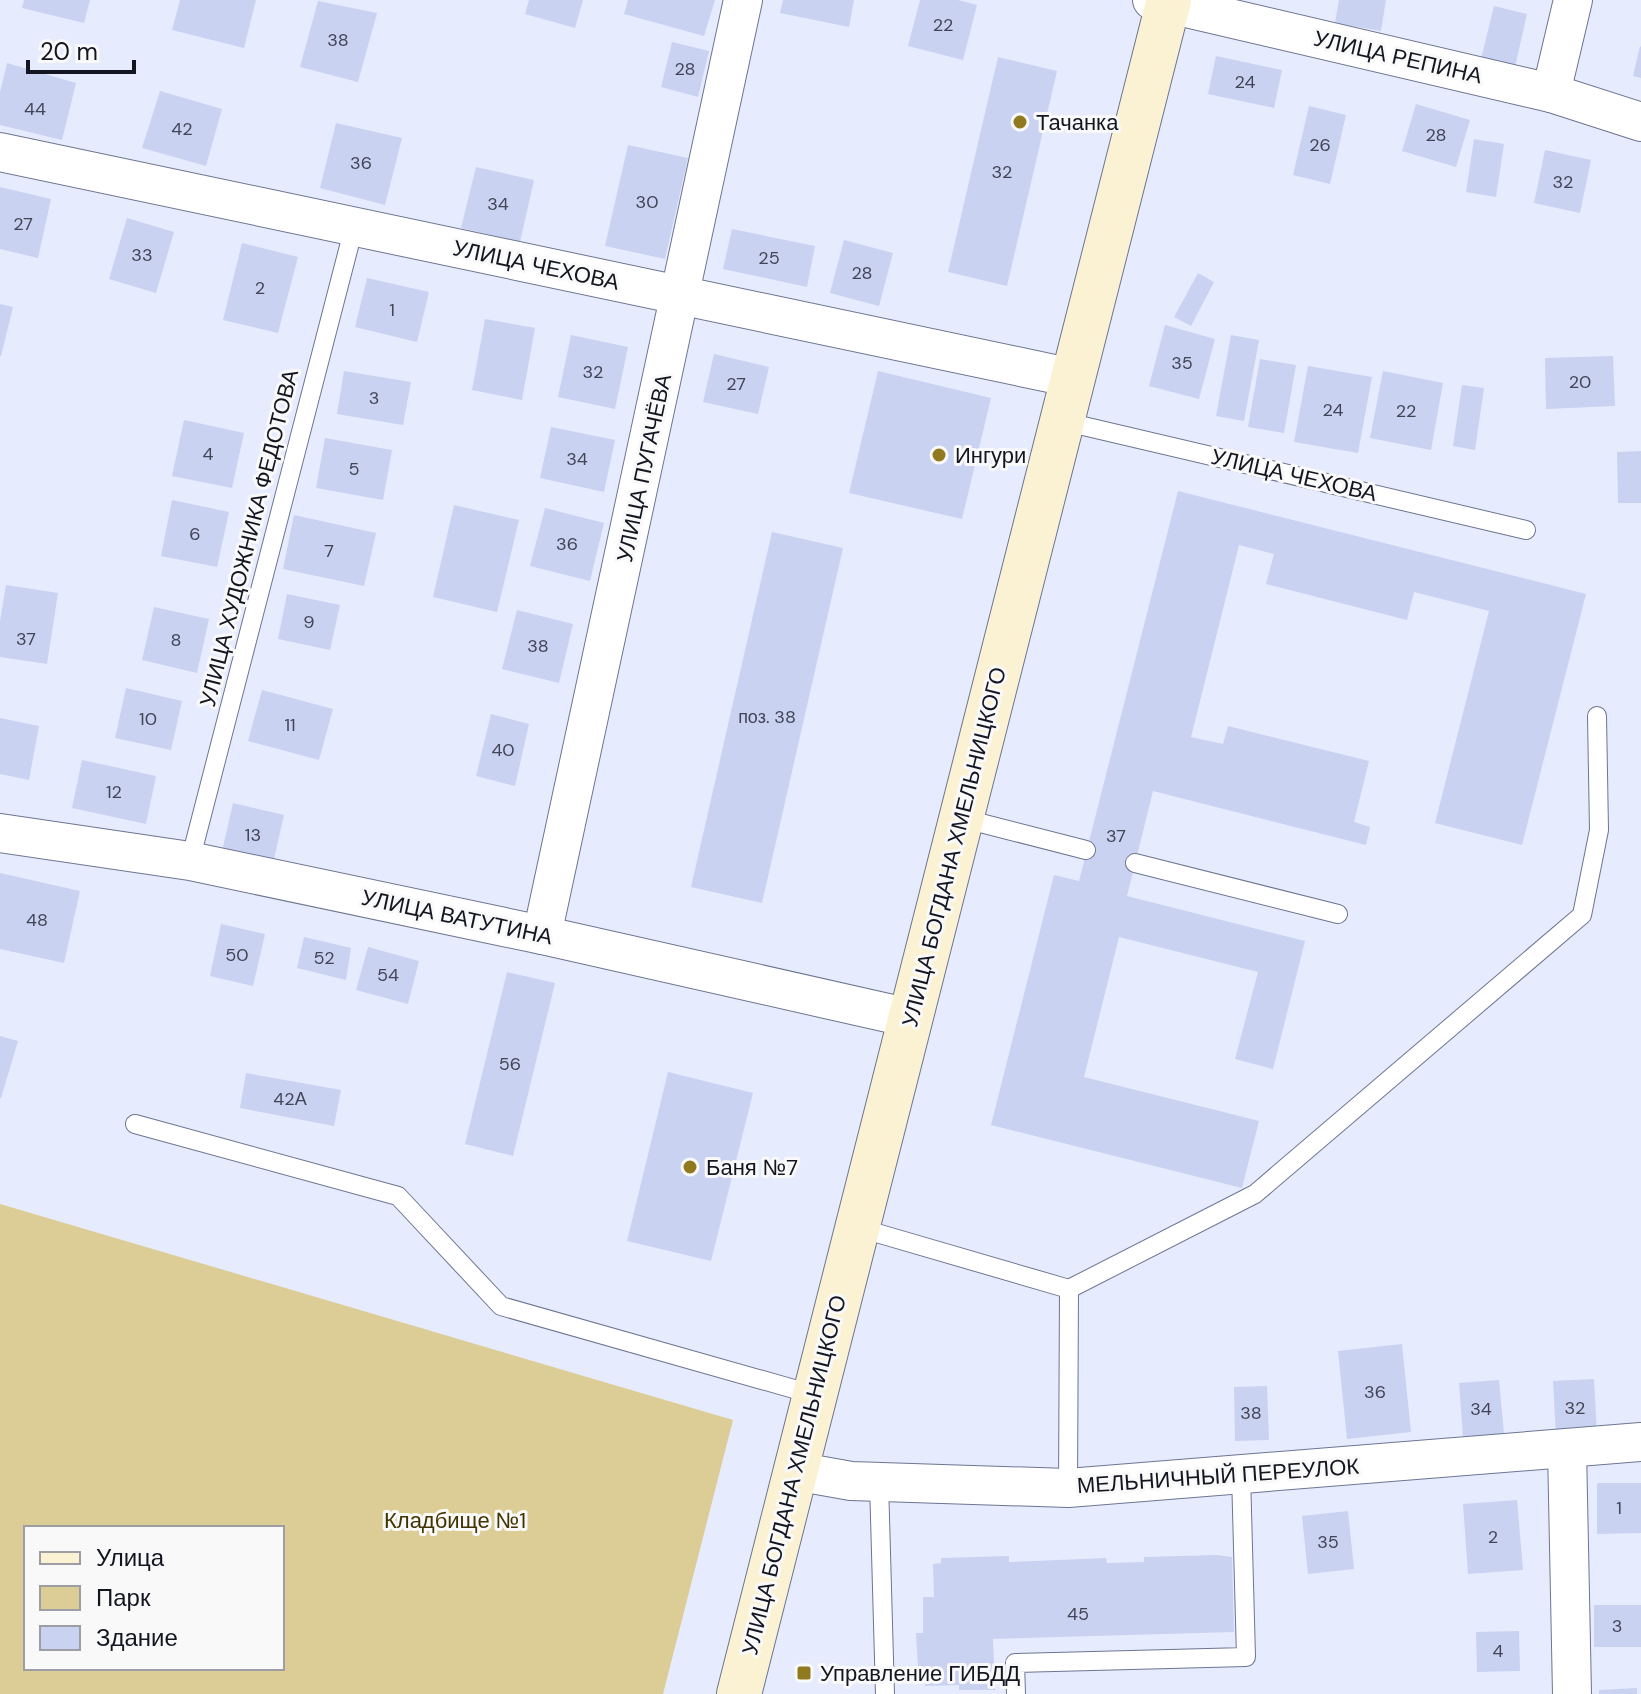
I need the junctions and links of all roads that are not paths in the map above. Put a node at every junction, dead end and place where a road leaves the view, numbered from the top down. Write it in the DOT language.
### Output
graph roads {
  1 [pos="743,0"];
  2 [pos="1573,0"];
  3 [pos="1163,1"];
  4 [pos="1551,93"];
  5 [pos="1641,122"];
  6 [pos="0,152"];
  7 [pos="354,227"];
  8 [pos="682,296"];
  9 [pos="1073,378"];
  10 [pos="1062,421"];
  11 [pos="1526,530"];
  12 [pos="1597,716"];
  13 [pos="961,818"];
  14 [pos="0,833"];
  15 [pos="1086,850"];
  16 [pos="190,861"];
  17 [pos="1135,863"];
  18 [pos="1338,914"];
  19 [pos="542,935"];
  20 [pos="910,1018"];
  21 [pos="135,1124"];
  22 [pos="856,1227"];
  23 [pos="1069,1289"];
  24 [pos="815,1395"];
  25 [pos="1641,1442"];
  26 [pos="1567,1448"];
  27 [pos="795,1471"];
  28 [pos="1241,1474"];
  29 [pos="879,1482"];
  30 [pos="1068,1488"];
  31 [pos="739,1694"];
  32 [pos="885,1694"];
  33 [pos="1016,1694"];
  34 [pos="1572,1694"];
  1 -- 8 [label="street, УЛИЦА ПУГАЧЁВА"];
  2 -- 4 [label="street"];
  3 -- 4 [label="street, УЛИЦА РЕПИНА"];
  3 -- 9 [label="main road, УЛИЦА БОГДАНА ХМЕЛЬНИЦКОГО"];
  4 -- 5 [label="street, УЛИЦА РЕПИНА"];
  6 -- 7 [label="street, УЛИЦА ЧЕХОВА"];
  7 -- 8 [label="street, УЛИЦА ЧЕХОВА"];
  7 -- 16 [label="lane, УЛИЦА ХУДОЖНИКА ФЕДОТОВА"];
  8 -- 9 [label="street, УЛИЦА ЧЕХОВА"];
  8 -- 19 [label="street, УЛИЦА ПУГАЧЁВА"];
  9 -- 10 [label="main road, УЛИЦА БОГДАНА ХМЕЛЬНИЦКОГО"];
  10 -- 11 [label="lane, УЛИЦА ЧЕХОВА"];
  10 -- 13 [label="main road, УЛИЦА БОГДАНА ХМЕЛЬНИЦКОГО"];
  12 -- 23 [label="lane"];
  13 -- 15 [label="lane"];
  13 -- 20 [label="main road, УЛИЦА БОГДАНА ХМЕЛЬНИЦКОГО"];
  14 -- 16 [label="street, УЛИЦА ВАТУТИНА"];
  16 -- 19 [label="street, УЛИЦА ВАТУТИНА"];
  17 -- 18 [label="lane"];
  19 -- 20 [label="street, УЛИЦА ВАТУТИНА"];
  20 -- 22 [label="main road, УЛИЦА БОГДАНА ХМЕЛЬНИЦКОГО"];
  21 -- 24 [label="lane"];
  22 -- 23 [label="lane"];
  22 -- 24 [label="main road, УЛИЦА БОГДАНА ХМЕЛЬНИЦКОГО"];
  23 -- 30 [label="lane"];
  24 -- 27 [label="main road, УЛИЦА БОГДАНА ХМЕЛЬНИЦКОГО"];
  25 -- 26 [label="street, МЕЛЬНИЧНЫЙ ПЕРЕУЛОК"];
  26 -- 28 [label="street, МЕЛЬНИЧНЫЙ ПЕРЕУЛОК"];
  26 -- 34 [label="street"];
  27 -- 29 [label="street, МЕЛЬНИЧНЫЙ ПЕРЕУЛОК"];
  27 -- 31 [label="main road, УЛИЦА БОГДАНА ХМЕЛЬНИЦКОГО"];
  28 -- 30 [label="street, МЕЛЬНИЧНЫЙ ПЕРЕУЛОК"];
  28 -- 33 [label="lane"];
  29 -- 30 [label="street, МЕЛЬНИЧНЫЙ ПЕРЕУЛОК"];
  29 -- 32 [label="lane"];
}
